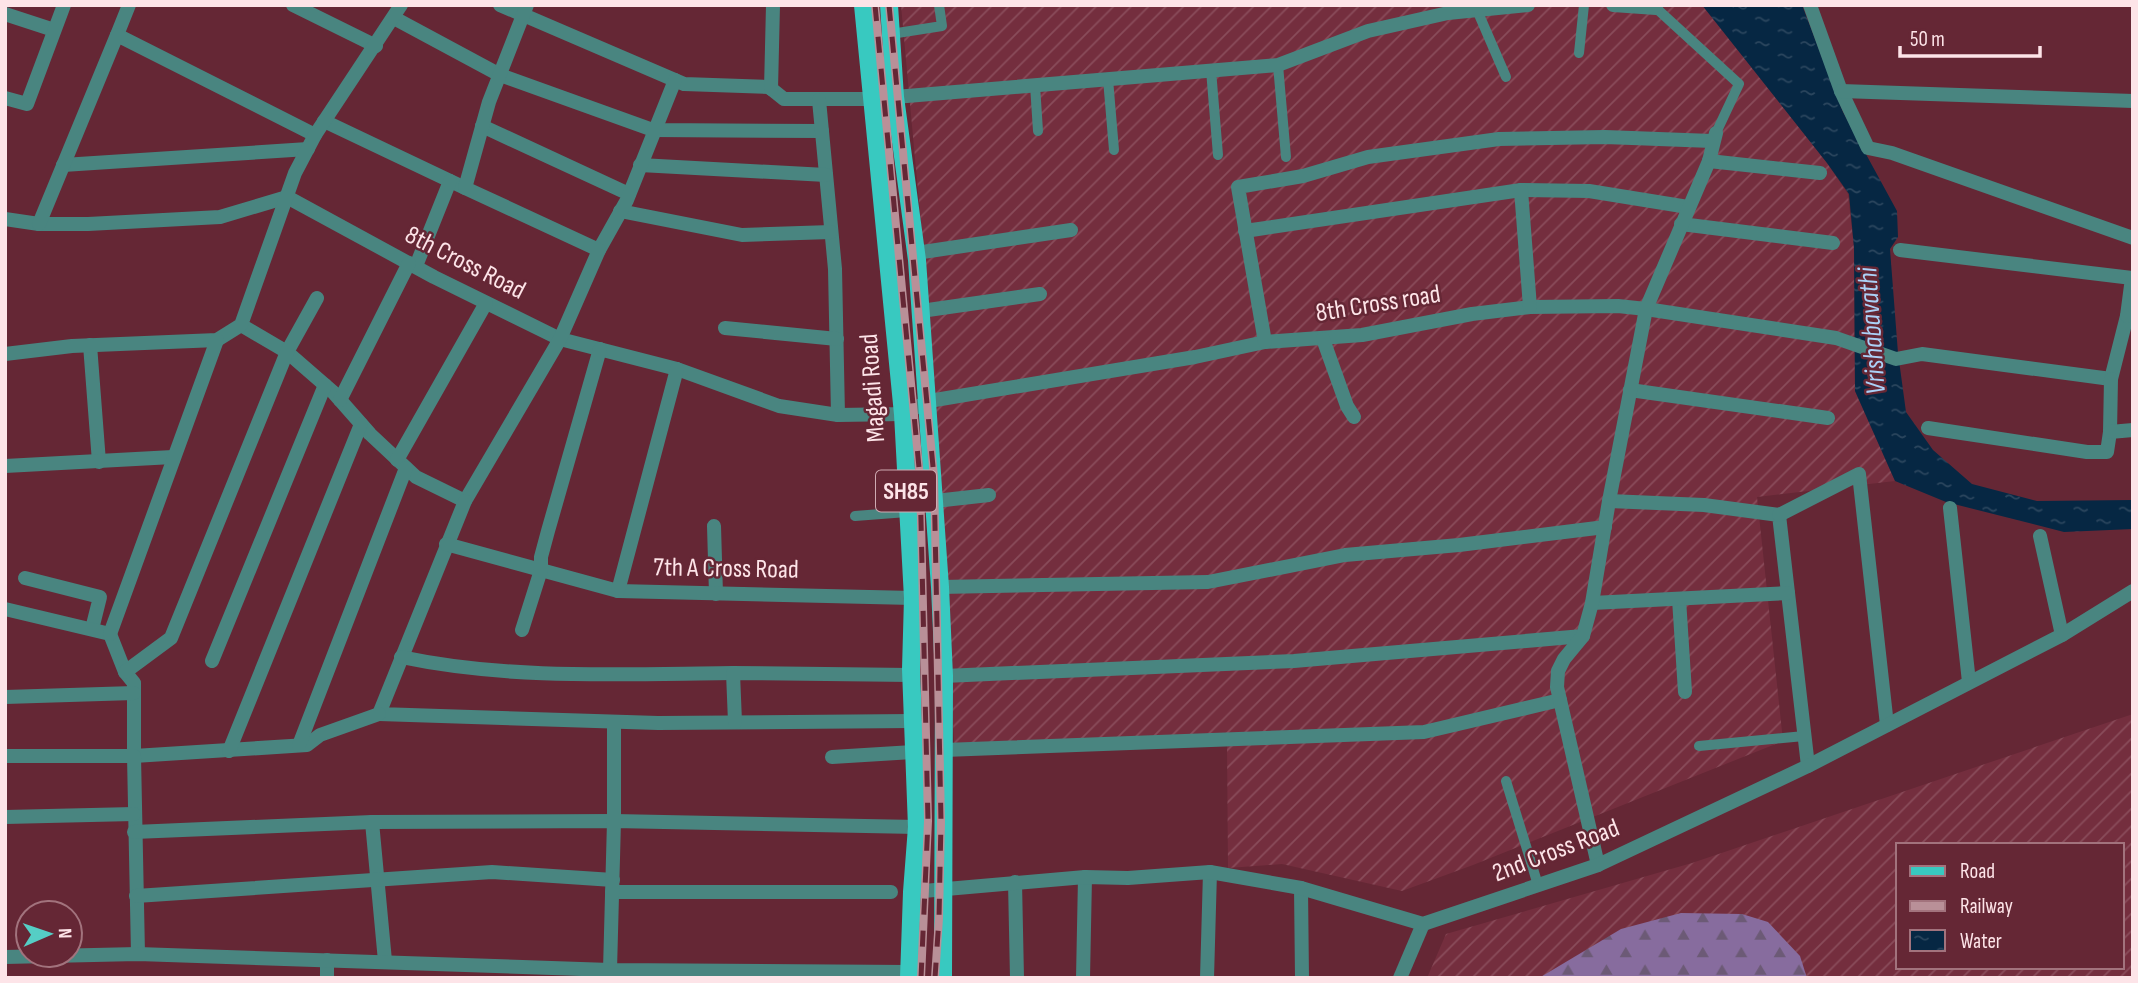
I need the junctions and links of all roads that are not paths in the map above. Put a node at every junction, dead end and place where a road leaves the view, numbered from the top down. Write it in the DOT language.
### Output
graph roads {
  1 [pos="64,5"];
  2 [pos="129,5"];
  3 [pos="293,5"];
  4 [pos="401,5"];
  5 [pos="500,5"];
  6 [pos="773,5"];
  7 [pos="863,5"];
  8 [pos="889,5"];
  9 [pos="939,5"];
  10 [pos="1528,5"];
  11 [pos="1584,5"];
  12 [pos="1612,5"];
  13 [pos="1810,5"];
  14 [pos="1656,8"];
  15 [pos="1477,10"];
  16 [pos="525,11"];
  17 [pos="13,12"];
  18 [pos="394,18"];
  19 [pos="54,30"];
  20 [pos="891,33"];
  21 [pos="117,35"];
  22 [pos="376,46"];
  23 [pos="1579,53"];
  24 [pos="1278,65"];
  25 [pos="1211,70"];
  26 [pos="500,75"];
  27 [pos="1506,77"];
  28 [pos="1108,79"];
  29 [pos="675,80"];
  30 [pos="1035,85"];
  31 [pos="771,89"];
  32 [pos="1841,91"];
  33 [pos="895,97"];
  34 [pos="5,98"];
  35 [pos="873,99"];
  36 [pos="819,100"];
  37 [pos="2133,101"];
  38 [pos="324,121"];
  39 [pos="482,126"];
  40 [pos="653,130"];
  41 [pos="822,131"];
  42 [pos="1038,131"];
  43 [pos="315,135"];
  44 [pos="1714,137"];
  45 [pos="308,149"];
  46 [pos="1114,150"];
  47 [pos="1218,155"];
  48 [pos="1286,157"];
  49 [pos="1709,161"];
  50 [pos="63,165"];
  51 [pos="640,165"];
  52 [pos="1820,173"];
  53 [pos="826,175"];
  54 [pos="450,181"];
  55 [pos="465,188"];
  56 [pos="1521,190"];
  57 [pos="629,194"];
  58 [pos="287,197"];
  59 [pos="1688,207"];
  60 [pos="620,211"];
  61 [pos="5,219"];
  62 [pos="39,223"];
  63 [pos="1681,224"];
  64 [pos="1071,230"];
  65 [pos="1245,231"];
  66 [pos="831,232"];
  67 [pos="2133,238"];
  68 [pos="1833,243"];
  69 [pos="599,250"];
  70 [pos="1900,250"];
  71 [pos="916,253"];
  72 [pos="412,264"];
  73 [pos="1040,294"];
  74 [pos="317,298"];
  75 [pos="486,303"];
  76 [pos="1530,307"];
  77 [pos="1646,309"];
  78 [pos="921,311"];
  79 [pos="2130,317"];
  80 [pos="241,325"];
  81 [pos="725,328"];
  82 [pos="561,339"];
  83 [pos="837,339"];
  84 [pos="1324,339"];
  85 [pos="217,340"];
  86 [pos="1265,342"];
  87 [pos="90,345"];
  88 [pos="600,349"];
  89 [pos="287,352"];
  90 [pos="5,354"];
  91 [pos="677,369"];
  92 [pos="2111,379"];
  93 [pos="325,385"];
  94 [pos="1630,390"];
  95 [pos="340,400"];
  96 [pos="929,401"];
  97 [pos="903,414"];
  98 [pos="838,415"];
  99 [pos="1354,417"];
  100 [pos="1828,418"];
  101 [pos="361,424"];
  102 [pos="1928,428"];
  103 [pos="2133,430"];
  104 [pos="2110,432"];
  105 [pos="173,457"];
  106 [pos="99,462"];
  107 [pos="401,464"];
  108 [pos="5,466"];
  109 [pos="989,495"];
  110 [pos="465,501"];
  111 [pos="935,501"];
  112 [pos="1609,501"];
  113 [pos="1950,508"];
  114 [pos="907,512"];
  115 [pos="1779,515"];
  116 [pos="855,516"];
  117 [pos="714,526"];
  118 [pos="1605,527"];
  119 [pos="2039,536"];
  120 [pos="446,544"];
  121 [pos="541,570"];
  122 [pos="25,578"];
  123 [pos="940,587"];
  124 [pos="618,591"];
  125 [pos="2133,591"];
  126 [pos="1788,593"];
  127 [pos="716,594"];
  128 [pos="912,598"];
  129 [pos="1679,599"];
  130 [pos="1592,603"];
  131 [pos="5,609"];
  132 [pos="92,629"];
  133 [pos="522,630"];
  134 [pos="110,635"];
  135 [pos="2063,635"];
  136 [pos="1583,636"];
  137 [pos="401,657"];
  138 [pos="212,661"];
  139 [pos="125,672"];
  140 [pos="733,673"];
  141 [pos="911,676"];
  142 [pos="944,676"];
  143 [pos="1969,682"];
  144 [pos="1685,692"];
  145 [pos="134,694"];
  146 [pos="5,697"];
  147 [pos="1560,699"];
  148 [pos="379,714"];
  149 [pos="912,721"];
  150 [pos="614,722"];
  151 [pos="735,722"];
  152 [pos="1887,725"];
  153 [pos="1804,736"];
  154 [pos="299,745"];
  155 [pos="1699,746"];
  156 [pos="943,750"];
  157 [pos="229,751"];
  158 [pos="913,752"];
  159 [pos="5,756"];
  160 [pos="134,756"];
  161 [pos="832,757"];
  162 [pos="1808,766"];
  163 [pos="1506,781"];
  164 [pos="134,814"];
  165 [pos="5,817"];
  166 [pos="614,821"];
  167 [pos="372,822"];
  168 [pos="917,827"];
  169 [pos="134,832"];
  170 [pos="1598,865"];
  171 [pos="1210,872"];
  172 [pos="1085,877"];
  173 [pos="378,881"];
  174 [pos="1015,883"];
  175 [pos="1538,885"];
  176 [pos="613,886"];
  177 [pos="1301,888"];
  178 [pos="945,890"];
  179 [pos="891,892"];
  180 [pos="912,892"];
  181 [pos="136,896"];
  182 [pos="1423,924"];
  183 [pos="138,954"];
  184 [pos="5,957"];
  185 [pos="327,960"];
  186 [pos="385,961"];
  187 [pos="610,970"];
  188 [pos="493,972"];
  189 [pos="909,975"];
  190 [pos="327,978"];
  191 [pos="943,978"];
  192 [pos="1017,978"];
  193 [pos="1083,978"];
  194 [pos="1207,978"];
  195 [pos="1302,978"];
  196 [pos="1400,978"];
  1 -- 19 [label="street"];
  2 -- 21 [label="street"];
  3 -- 22 [label="street"];
  4 -- 18 [label="street"];
  5 -- 16 [label="street"];
  6 -- 31 [label="street"];
  7 -- 35 [label="main road, Magadi Road / SH85"];
  8 -- 20 [label="main road, Magadi Road / SH85"];
  9 -- 20 [label="lane"];
  10 -- 15 [label="street"];
  11 -- 23 [label="lane"];
  12 -- 14 [label="street"];
  13 -- 32 [label="street"];
  14 -- 44 [label="lane"];
  15 -- 24 [label="street"];
  15 -- 27 [label="lane"];
  16 -- 26 [label="street"];
  16 -- 29 [label="street"];
  17 -- 19 [label="street"];
  18 -- 22 [label="street"];
  18 -- 26 [label="street"];
  19 -- 34 [label="street"];
  20 -- 33 [label="main road, Magadi Road / SH85"];
  21 -- 43 [label="street"];
  21 -- 50 [label="street"];
  22 -- 38 [label="street"];
  24 -- 25 [label="street"];
  24 -- 48 [label="lane"];
  25 -- 28 [label="street"];
  25 -- 47 [label="lane"];
  26 -- 39 [label="street"];
  26 -- 40 [label="street"];
  28 -- 30 [label="street"];
  28 -- 46 [label="lane"];
  29 -- 31 [label="street"];
  29 -- 40 [label="street"];
  30 -- 33 [label="street"];
  30 -- 42 [label="lane"];
  31 -- 36 [label="street"];
  32 -- 37 [label="street"];
  32 -- 67 [label="street"];
  33 -- 71 [label="main road, Magadi Road / SH85"];
  35 -- 36 [label="street"];
  35 -- 97 [label="main road, Magadi Road / SH85"];
  36 -- 41 [label="street"];
  38 -- 43 [label="street"];
  38 -- 54 [label="street"];
  39 -- 55 [label="street"];
  39 -- 57 [label="street"];
  40 -- 41 [label="street"];
  40 -- 51 [label="street"];
  41 -- 53 [label="street"];
  43 -- 45 [label="street"];
  44 -- 49 [label="street"];
  44 -- 65 [label="street"];
  45 -- 50 [label="street"];
  45 -- 58 [label="street"];
  49 -- 52 [label="street"];
  49 -- 59 [label="street"];
  50 -- 62 [label="street"];
  51 -- 53 [label="street"];
  51 -- 57 [label="street"];
  53 -- 66 [label="street"];
  54 -- 55 [label="street"];
  54 -- 72 [label="street"];
  55 -- 69 [label="street"];
  56 -- 59 [label="street"];
  56 -- 65 [label="street"];
  56 -- 76 [label="street"];
  57 -- 60 [label="street"];
  58 -- 62 [label="street"];
  58 -- 72 [label="street, 8th Cross Road"];
  58 -- 80 [label="street"];
  59 -- 63 [label="street"];
  60 -- 66 [label="street"];
  60 -- 69 [label="street"];
  61 -- 62 [label="street"];
  63 -- 68 [label="street"];
  63 -- 77 [label="street"];
  64 -- 71 [label="street"];
  65 -- 86 [label="street"];
  66 -- 83 [label="street"];
  69 -- 82 [label="street"];
  70 -- 79 [label="street"];
  71 -- 78 [label="main road, Magadi Road / SH85"];
  72 -- 75 [label="street, 8th Cross Road"];
  72 -- 95 [label="street"];
  73 -- 78 [label="street"];
  74 -- 89 [label="street"];
  75 -- 82 [label="street, 8th Cross Road"];
  75 -- 107 [label="street"];
  76 -- 77 [label="street, 8th Cross road"];
  76 -- 84 [label="street, 8th Cross road"];
  77 -- 92 [label="street, 8th Cross road"];
  77 -- 94 [label="street"];
  78 -- 96 [label="main road, Magadi Road / SH85"];
  79 -- 92 [label="street"];
  80 -- 85 [label="street"];
  80 -- 89 [label="street"];
  81 -- 83 [label="street"];
  82 -- 88 [label="street, 8th Cross Road"];
  82 -- 110 [label="street"];
  83 -- 98 [label="street"];
  84 -- 86 [label="street, 8th Cross road"];
  84 -- 99 [label="street"];
  85 -- 87 [label="street"];
  85 -- 105 [label="street"];
  86 -- 96 [label="street, 8th Cross road"];
  87 -- 90 [label="street"];
  87 -- 106 [label="street"];
  88 -- 91 [label="street, 8th Cross Road"];
  88 -- 121 [label="street"];
  89 -- 93 [label="street"];
  89 -- 139 [label="street"];
  91 -- 98 [label="street, 8th Cross Road"];
  91 -- 124 [label="street"];
  92 -- 104 [label="street"];
  93 -- 95 [label="street"];
  93 -- 138 [label="street"];
  94 -- 100 [label="street"];
  94 -- 112 [label="street"];
  95 -- 101 [label="street"];
  96 -- 97 [label="street, 8th Cross road"];
  96 -- 111 [label="main road, Magadi Road / SH85"];
  97 -- 98 [label="street, 8th Cross Road"];
  97 -- 114 [label="main road, Magadi Road / SH85"];
  101 -- 107 [label="street"];
  101 -- 157 [label="street"];
  102 -- 104 [label="street"];
  103 -- 104 [label="street"];
  105 -- 106 [label="street"];
  105 -- 134 [label="street"];
  106 -- 108 [label="street"];
  107 -- 110 [label="street"];
  107 -- 154 [label="street"];
  109 -- 111 [label="street"];
  110 -- 120 [label="street"];
  111 -- 123 [label="main road, Magadi Road / SH85"];
  112 -- 115 [label="street"];
  112 -- 118 [label="street"];
  113 -- 143 [label="street"];
  114 -- 116 [label="lane"];
  114 -- 128 [label="main road, Magadi Road / SH85"];
  115 -- 126 [label="street"];
  115 -- 152 [label="street"];
  117 -- 127 [label="street"];
  118 -- 123 [label="street"];
  118 -- 130 [label="street"];
  119 -- 135 [label="street"];
  120 -- 121 [label="street, 7th A Cross Road"];
  120 -- 137 [label="street"];
  121 -- 124 [label="street, 7th A Cross Road"];
  121 -- 133 [label="street"];
  122 -- 132 [label="street"];
  123 -- 142 [label="main road, Magadi Road / SH85"];
  124 -- 127 [label="street, 7th A Cross Road"];
  125 -- 135 [label="street, 2nd Cross Road"];
  126 -- 129 [label="street"];
  126 -- 153 [label="street"];
  127 -- 128 [label="street, 7th A Cross Road"];
  128 -- 141 [label="main road, Magadi Road / SH85"];
  129 -- 130 [label="street"];
  129 -- 144 [label="street"];
  130 -- 136 [label="street"];
  131 -- 132 [label="street"];
  132 -- 134 [label="street"];
  134 -- 139 [label="street"];
  135 -- 143 [label="street, 2nd Cross Road"];
  136 -- 142 [label="street"];
  136 -- 147 [label="street"];
  137 -- 140 [label="street"];
  137 -- 148 [label="street"];
  139 -- 145 [label="street"];
  140 -- 141 [label="street"];
  140 -- 151 [label="street"];
  141 -- 149 [label="main road, Magadi Road / SH85"];
  142 -- 156 [label="main road, Magadi Road / SH85"];
  143 -- 152 [label="street, 2nd Cross Road"];
  145 -- 146 [label="street"];
  145 -- 160 [label="street"];
  147 -- 156 [label="street"];
  147 -- 170 [label="street"];
  148 -- 150 [label="street"];
  148 -- 154 [label="street"];
  149 -- 151 [label="street"];
  149 -- 158 [label="main road, Magadi Road / SH85"];
  150 -- 151 [label="street"];
  150 -- 166 [label="street"];
  152 -- 162 [label="street, 2nd Cross Road"];
  153 -- 155 [label="lane"];
  153 -- 162 [label="street"];
  154 -- 157 [label="street"];
  156 -- 178 [label="main road, Magadi Road / SH85"];
  157 -- 160 [label="street"];
  158 -- 161 [label="street"];
  158 -- 168 [label="main road, Magadi Road / SH85"];
  159 -- 160 [label="street"];
  160 -- 164 [label="street"];
  162 -- 170 [label="street, 2nd Cross Road"];
  163 -- 175 [label="lane"];
  164 -- 165 [label="street"];
  164 -- 169 [label="street"];
  166 -- 167 [label="street"];
  166 -- 168 [label="street"];
  166 -- 176 [label="street"];
  167 -- 169 [label="street"];
  167 -- 173 [label="street"];
  168 -- 180 [label="main road, Magadi Road / SH85"];
  169 -- 181 [label="street"];
  170 -- 175 [label="street, 2nd Cross Road"];
  171 -- 172 [label="street"];
  171 -- 177 [label="street"];
  171 -- 194 [label="street"];
  172 -- 174 [label="street"];
  172 -- 193 [label="street"];
  173 -- 176 [label="street"];
  173 -- 181 [label="street"];
  173 -- 186 [label="street"];
  174 -- 178 [label="street"];
  174 -- 192 [label="street"];
  175 -- 182 [label="street, 2nd Cross Road"];
  176 -- 179 [label="street"];
  176 -- 187 [label="street"];
  177 -- 182 [label="street"];
  177 -- 195 [label="street"];
  178 -- 180 [label="street"];
  178 -- 191 [label="main road, Magadi Road / SH85"];
  180 -- 189 [label="main road, Magadi Road / SH85"];
  181 -- 183 [label="street"];
  182 -- 196 [label="street"];
  183 -- 184 [label="street"];
  183 -- 185 [label="street"];
  185 -- 186 [label="street"];
  185 -- 190 [label="street"];
  186 -- 188 [label="street"];
  187 -- 188 [label="street"];
  187 -- 189 [label="street"];
}
